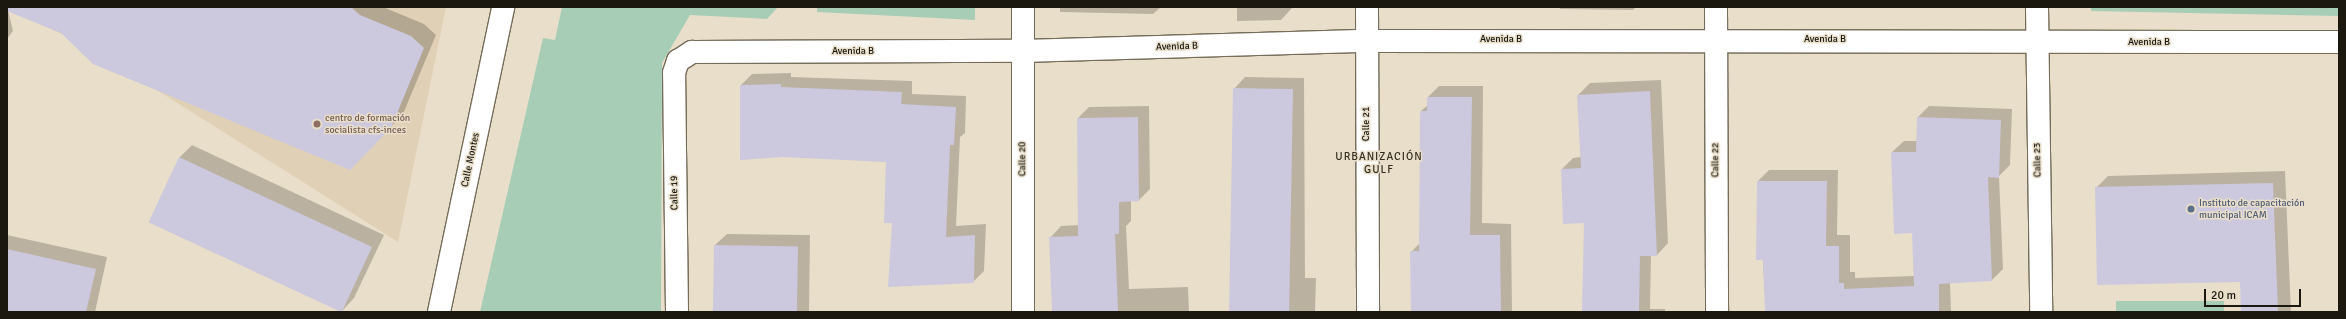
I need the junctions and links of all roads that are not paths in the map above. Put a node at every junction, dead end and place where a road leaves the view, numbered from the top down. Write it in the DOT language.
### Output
graph roads {
  1 [pos="503,7"];
  2 [pos="1023,7"];
  3 [pos="1367,7"];
  4 [pos="1716,7"];
  5 [pos="2037,7"];
  6 [pos="1716,40"];
  7 [pos="1367,41"];
  8 [pos="2339,42"];
  9 [pos="2036,43"];
  10 [pos="1024,51"];
  11 [pos="674,73"];
  12 [pos="439,312"];
  13 [pos="676,312"];
  14 [pos="1023,312"];
  15 [pos="1368,312"];
  16 [pos="1717,312"];
  17 [pos="2041,312"];
  1 -- 12 [label="street, Calle Montes"];
  2 -- 10 [label="street, Calle 20"];
  3 -- 7 [label="street, Calle 21"];
  4 -- 6 [label="street, Calle 22"];
  5 -- 9 [label="street, Calle 23"];
  6 -- 7 [label="street, Avenida B"];
  6 -- 9 [label="street, Avenida B"];
  6 -- 16 [label="street, Calle 22"];
  7 -- 10 [label="street, Avenida B"];
  7 -- 15 [label="street, Calle 21"];
  8 -- 9 [label="street, Avenida B"];
  9 -- 17 [label="street, Calle 23"];
  10 -- 11 [label="street, Avenida B"];
  10 -- 14 [label="street, Calle 20"];
  11 -- 13 [label="street, Calle 19"];
}
